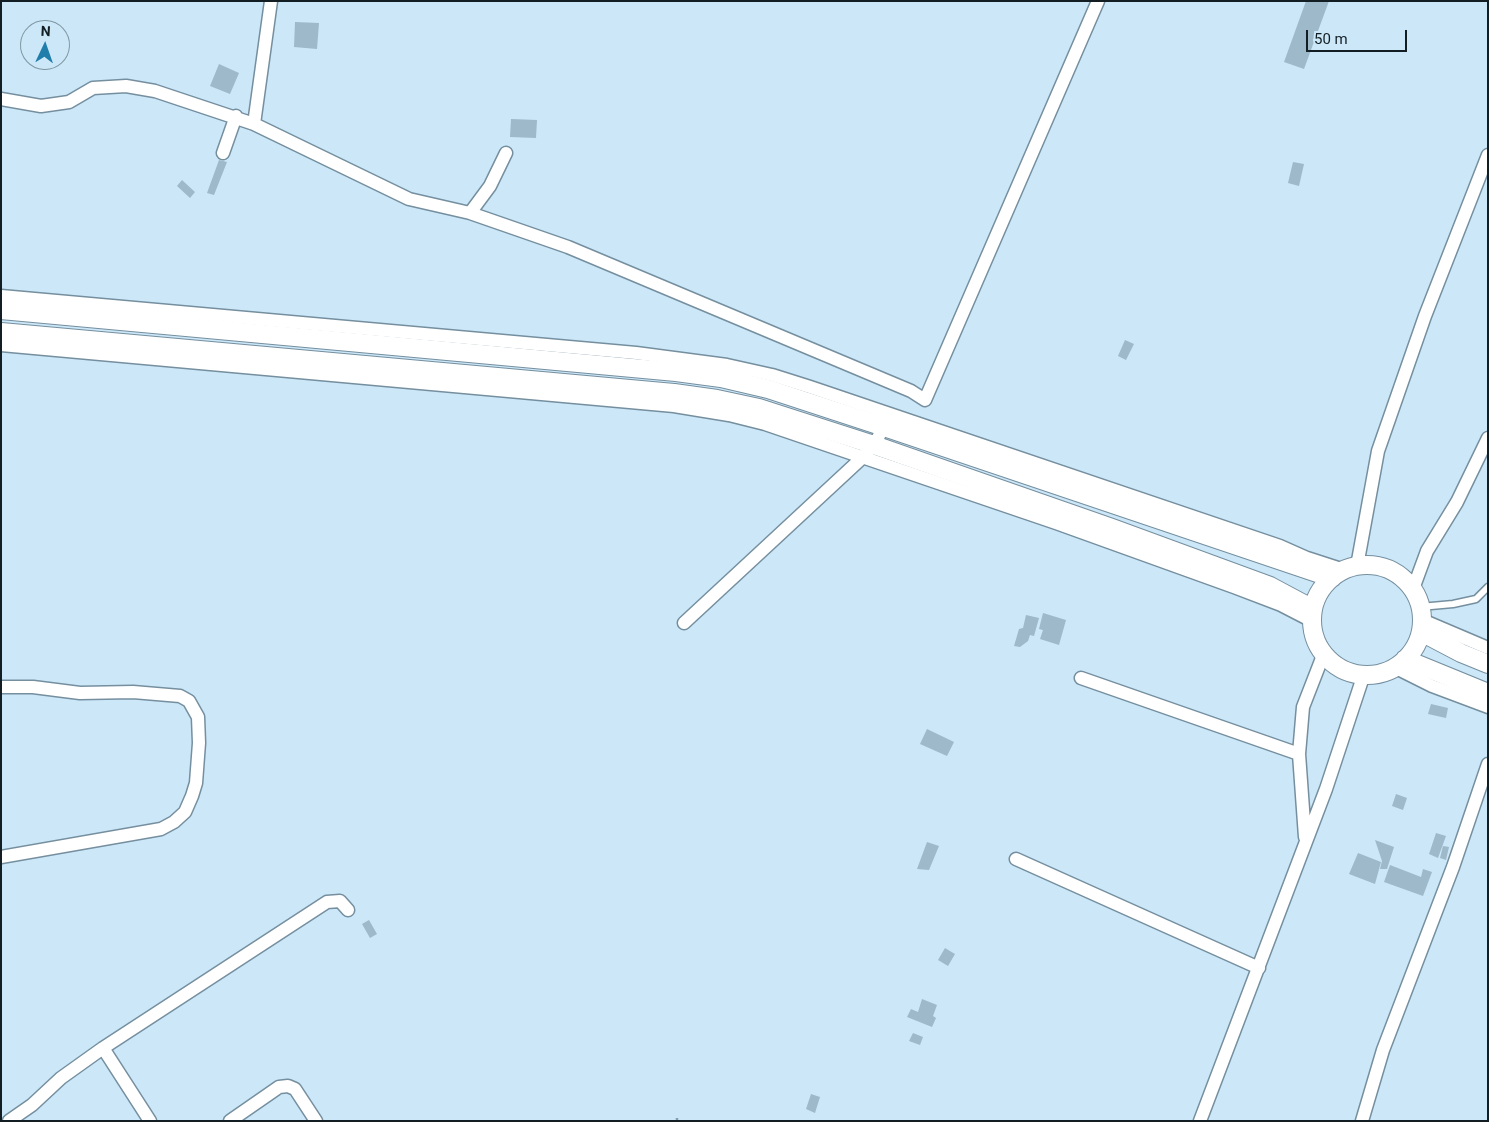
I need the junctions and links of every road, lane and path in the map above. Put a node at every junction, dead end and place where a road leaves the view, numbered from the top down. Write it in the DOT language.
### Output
graph roads {
  1 [pos="271,1"];
  2 [pos="1098,1"];
  3 [pos="1,99"];
  4 [pos="236,116"];
  5 [pos="254,124"];
  6 [pos="506,153"];
  7 [pos="223,154"];
  8 [pos="1488,156"];
  9 [pos="470,213"];
  10 [pos="1,296"];
  11 [pos="1,310"];
  12 [pos="1,332"];
  13 [pos="1,345"];
  14 [pos="887,420"];
  15 [pos="1488,438"];
  16 [pos="868,451"];
  17 [pos="1345,571"];
  18 [pos="1488,587"];
  19 [pos="1413,589"];
  20 [pos="1313,615"];
  21 [pos="1421,619"];
  22 [pos="684,623"];
  23 [pos="1488,648"];
  24 [pos="1324,653"];
  25 [pos="1400,663"];
  26 [pos="1488,664"];
  27 [pos="1364,674"];
  28 [pos="1082,678"];
  29 [pos="1,687"];
  30 [pos="1488,693"];
  31 [pos="1488,707"];
  32 [pos="1299,754"];
  33 [pos="1488,764"];
  34 [pos="1305,840"];
  35 [pos="1,857"];
  36 [pos="1016,859"];
  37 [pos="348,910"];
  38 [pos="1258,968"];
  39 [pos="103,1048"];
  40 [pos="9,1121"];
  41 [pos="150,1121"];
  42 [pos="230,1121"];
  43 [pos="316,1121"];
  44 [pos="1200,1121"];
  45 [pos="1362,1121"];
  1 -- 5 [label="street"];
  2 -- 9 [label="street"];
  3 -- 4 [label="street"];
  4 -- 5 [label="street"];
  4 -- 7 [label="street"];
  5 -- 9 [label="street"];
  6 -- 9 [label="street"];
  8 -- 17 [label="street"];
  10 -- 14 [label="street"];
  11 -- 14 [label="main road"];
  12 -- 16 [label="main road"];
  13 -- 16 [label="street"];
  14 -- 16 [label="street"];
  14 -- 17 [label="main road"];
  15 -- 19 [label="street"];
  16 -- 20 [label="main road"];
  16 -- 22 [label="street"];
  17 -- 19 [label="main road"];
  17 -- 20 [label="main road"];
  18 -- 21 [label="lane"];
  19 -- 21 [label="main road"];
  20 -- 24 [label="main road"];
  21 -- 23 [label="street"];
  21 -- 25 [label="main road"];
  21 -- 26 [label="main road"];
  24 -- 27 [label="main road"];
  24 -- 32 [label="street"];
  25 -- 27 [label="main road"];
  25 -- 30 [label="main road"];
  25 -- 31 [label="street"];
  27 -- 34 [label="street"];
  28 -- 32 [label="street"];
  29 -- 35 [label="street"];
  32 -- 34 [label="street"];
  33 -- 45 [label="street"];
  34 -- 38 [label="street"];
  36 -- 38 [label="street"];
  37 -- 39 [label="street"];
  38 -- 44 [label="street"];
  39 -- 40 [label="street"];
  39 -- 41 [label="street"];
  42 -- 43 [label="street"];
}
